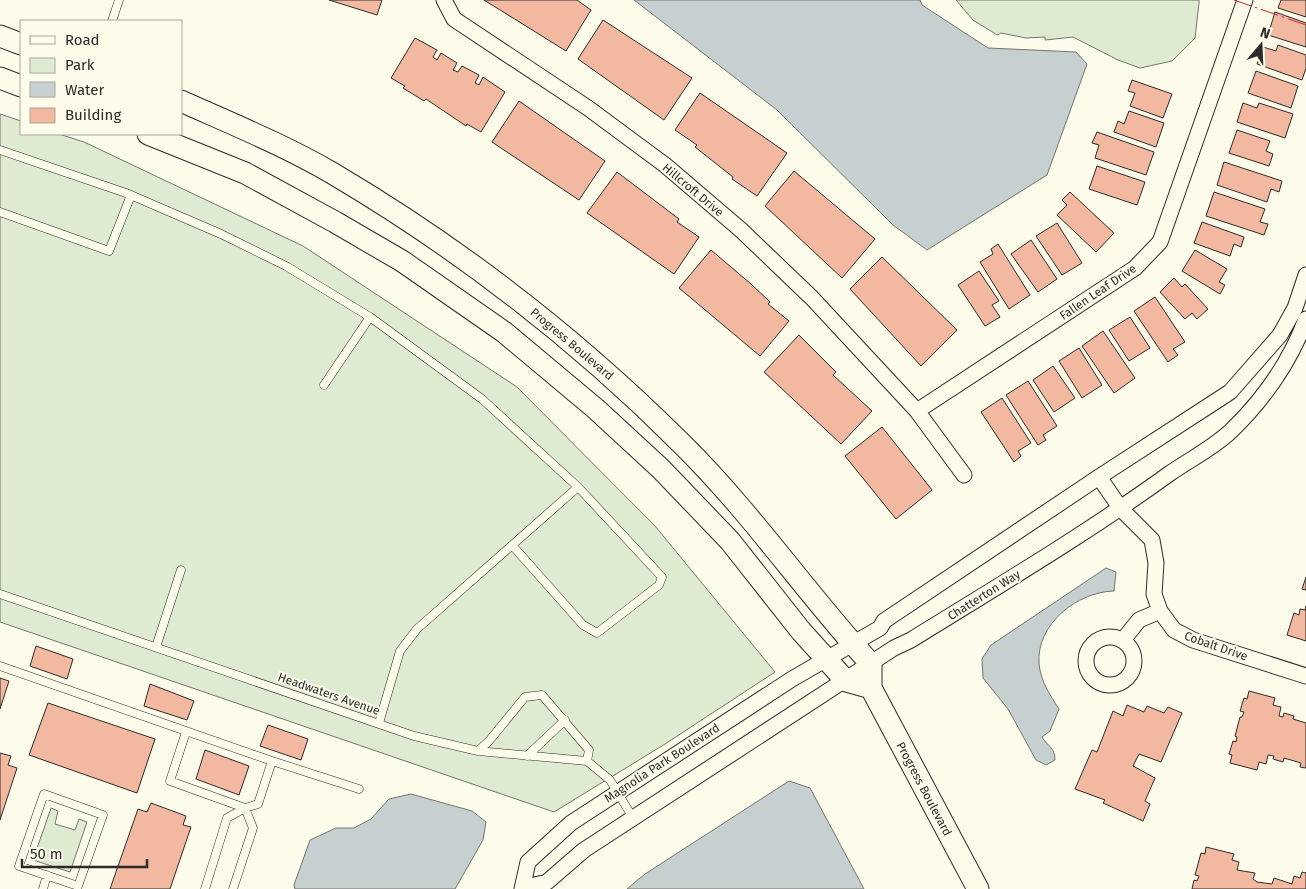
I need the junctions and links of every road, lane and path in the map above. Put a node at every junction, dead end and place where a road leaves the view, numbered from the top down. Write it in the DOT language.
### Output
graph roads {
  1 [pos="119,0"];
  2 [pos="444,0"];
  3 [pos="1245,0"];
  4 [pos="112,20"];
  5 [pos="0,36"];
  6 [pos="20,44"];
  7 [pos="0,78"];
  8 [pos="20,86"];
  9 [pos="182,101"];
  10 [pos="150,135"];
  11 [pos="0,150"];
  12 [pos="131,195"];
  13 [pos="0,212"];
  14 [pos="1306,275"];
  15 [pos="370,317"];
  16 [pos="1306,319"];
  17 [pos="324,385"];
  18 [pos="917,411"];
  19 [pos="964,475"];
  20 [pos="1099,477"];
  21 [pos="578,487"];
  22 [pos="1121,509"];
  23 [pos="512,545"];
  24 [pos="181,570"];
  25 [pos="0,594"];
  26 [pos="1160,611"];
  27 [pos="1123,640"];
  28 [pos="853,644"];
  29 [pos="156,647"];
  30 [pos="826,659"];
  31 [pos="871,664"];
  32 [pos="0,666"];
  33 [pos="1306,676"];
  34 [pos="846,681"];
  35 [pos="871,688"];
  36 [pos="565,720"];
  37 [pos="379,723"];
  38 [pos="186,732"];
  39 [pos="478,751"];
  40 [pos="527,756"];
  41 [pos="272,761"];
  42 [pos="587,761"];
  43 [pos="359,789"];
  44 [pos="617,791"];
  45 [pos="245,808"];
  46 [pos="633,818"];
  47 [pos="47,875"];
  48 [pos="522,888"];
  49 [pos="43,889"];
  50 [pos="205,889"];
  51 [pos="233,889"];
  52 [pos="978,889"];
  1 -- 4 [label="lane"];
  2 -- 18 [label="street, Hillcroft Drive"];
  3 -- 18 [label="street, Fallen Leaf Drive"];
  5 -- 6 [label="main road"];
  7 -- 8 [label="main road"];
  9 -- 28 [label="main road, Progress Boulevard"];
  10 -- 30 [label="main road"];
  11 -- 12 [label="lane"];
  12 -- 13 [label="lane"];
  12 -- 15 [label="lane"];
  14 -- 20 [label="street"];
  15 -- 17 [label="lane"];
  15 -- 21 [label="lane"];
  16 -- 22 [label="street, Chatterton Way"];
  18 -- 19 [label="street, Hillcroft Drive"];
  20 -- 22 [label="street"];
  20 -- 28 [label="street, Magnolia Park Boulevard"];
  21 -- 23 [label="lane"];
  21 -- 23 [label="lane"];
  22 -- 26 [label="street, Cobalt Drive"];
  22 -- 31 [label="street, Chatterton Way"];
  23 -- 37 [label="lane"];
  24 -- 29 [label="lane"];
  25 -- 29 [label="lane, Headwaters Avenue"];
  26 -- 27 [label="street"];
  26 -- 33 [label="street, Cobalt Drive"];
  28 -- 30 [label="street, Magnolia Park Boulevard"];
  28 -- 31 [label="main road, Progress Boulevard"];
  29 -- 37 [label="lane, Headwaters Avenue"];
  30 -- 34 [label="main road"];
  30 -- 44 [label="street, Magnolia Park Boulevard"];
  31 -- 34 [label="street, Chatterton Way"];
  31 -- 35 [label="main road, Progress Boulevard"];
  32 -- 38 [label="lane"];
  34 -- 35 [label="main road"];
  34 -- 46 [label="street, Magnolia Park Boulevard"];
  35 -- 52 [label="main road, Progress Boulevard"];
  36 -- 39 [label="lane"];
  36 -- 40 [label="lane"];
  36 -- 42 [label="lane"];
  37 -- 39 [label="lane, Headwaters Avenue"];
  38 -- 41 [label="lane"];
  38 -- 45 [label="lane"];
  39 -- 40 [label="lane, Headwaters Avenue"];
  40 -- 42 [label="lane, Headwaters Avenue"];
  41 -- 43 [label="lane"];
  41 -- 45 [label="lane"];
  42 -- 44 [label="lane"];
  44 -- 46 [label="lane"];
  44 -- 48 [label="street, Magnolia Park Boulevard"];
  45 -- 50 [label="lane"];
  45 -- 51 [label="lane"];
  46 -- 48 [label="street, Magnolia Park Boulevard"];
  47 -- 47 [label="lane"];
  47 -- 49 [label="lane"];
}
